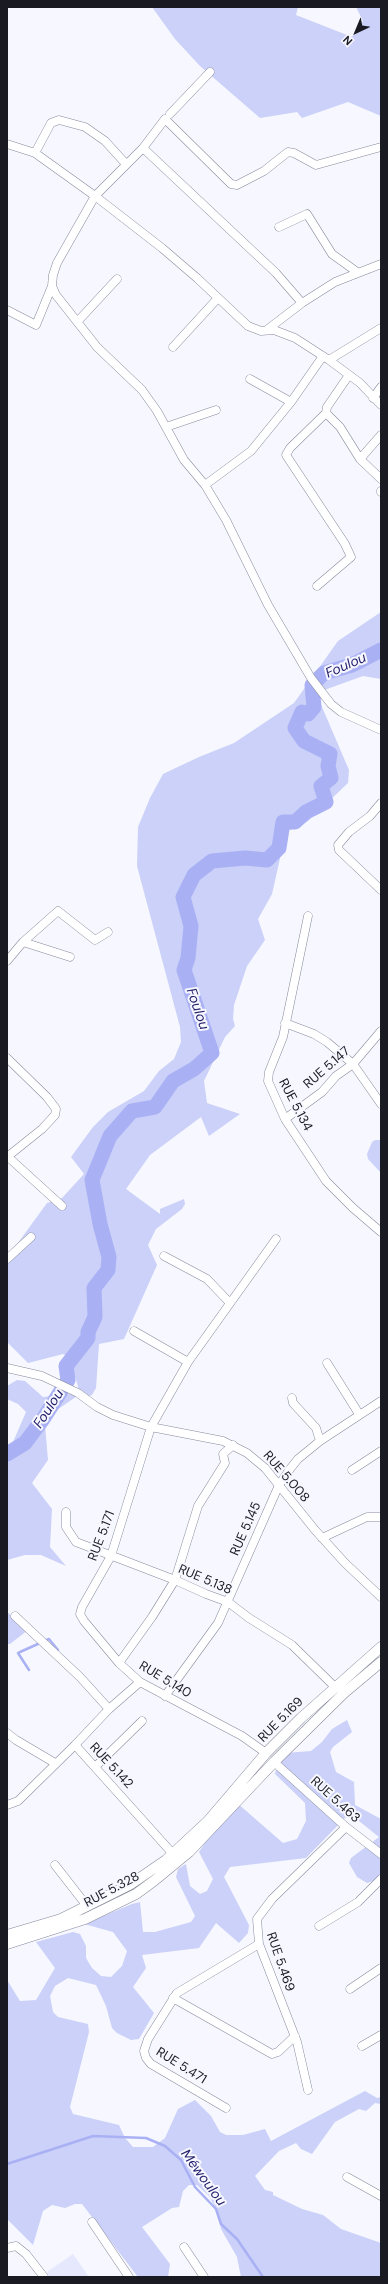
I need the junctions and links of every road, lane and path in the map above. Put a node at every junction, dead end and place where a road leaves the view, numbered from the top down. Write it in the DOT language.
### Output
graph roads {
  1 [pos="210,72"];
  2 [pos="170,114"];
  3 [pos="7,144"];
  4 [pos="381,147"];
  5 [pos="142,148"];
  6 [pos="35,153"];
  7 [pos="126,164"];
  8 [pos="95,196"];
  9 [pos="279,227"];
  10 [pos="381,264"];
  11 [pos="357,272"];
  12 [pos="117,279"];
  13 [pos="52,286"];
  14 [pos="218,298"];
  15 [pos="302,303"];
  16 [pos="7,310"];
  17 [pos="78,321"];
  18 [pos="381,328"];
  19 [pos="268,330"];
  20 [pos="173,347"];
  21 [pos="326,358"];
  22 [pos="349,375"];
  23 [pos="250,379"];
  24 [pos="381,387"];
  25 [pos="373,398"];
  26 [pos="291,402"];
  27 [pos="381,405"];
  28 [pos="216,410"];
  29 [pos="326,413"];
  30 [pos="166,427"];
  31 [pos="381,435"];
  32 [pos="360,459"];
  33 [pos="381,479"];
  34 [pos="205,485"];
  35 [pos="317,586"];
  36 [pos="381,730"];
  37 [pos="381,803"];
  38 [pos="381,890"];
  39 [pos="308,916"];
  40 [pos="108,932"];
  41 [pos="23,942"];
  42 [pos="70,957"];
  43 [pos="7,961"];
  44 [pos="285,1022"];
  45 [pos="381,1030"];
  46 [pos="7,1058"];
  47 [pos="352,1064"];
  48 [pos="381,1104"];
  49 [pos="285,1118"];
  50 [pos="8,1159"];
  51 [pos="62,1206"];
  52 [pos="381,1232"];
  53 [pos="31,1237"];
  54 [pos="276,1239"];
  55 [pos="164,1256"];
  56 [pos="7,1259"];
  57 [pos="229,1302"];
  58 [pos="134,1331"];
  59 [pos="188,1362"];
  60 [pos="327,1363"];
  61 [pos="7,1368"];
  62 [pos="292,1398"];
  63 [pos="381,1402"];
  64 [pos="359,1414"];
  65 [pos="151,1427"];
  66 [pos="320,1441"];
  67 [pos="233,1445"];
  68 [pos="381,1451"];
  69 [pos="352,1470"];
  70 [pos="279,1485"];
  71 [pos="66,1512"];
  72 [pos="381,1517"];
  73 [pos="322,1538"];
  74 [pos="111,1556"];
  75 [pos="175,1580"];
  76 [pos="381,1597"];
  77 [pos="228,1602"];
  78 [pos="16,1616"];
  79 [pos="381,1647"];
  80 [pos="381,1662"];
  81 [pos="119,1663"];
  82 [pos="140,1682"];
  83 [pos="335,1687"];
  84 [pos="165,1696"];
  85 [pos="109,1709"];
  86 [pos="142,1721"];
  87 [pos="7,1733"];
  88 [pos="75,1745"];
  89 [pos="266,1753"];
  90 [pos="274,1762"];
  91 [pos="55,1763"];
  92 [pos="96,1766"];
  93 [pos="7,1805"];
  94 [pos="210,1825"];
  95 [pos="346,1827"];
  96 [pos="173,1854"];
  97 [pos="381,1854"];
  98 [pos="55,1864"];
  99 [pos="381,1879"];
  100 [pos="87,1906"];
  101 [pos="319,1926"];
  102 [pos="7,1935"];
  103 [pos="7,1944"];
  104 [pos="259,1944"];
  105 [pos="381,1968"];
  106 [pos="350,1990"];
  107 [pos="174,1998"];
  108 [pos="381,2034"];
  109 [pos="294,2036"];
  110 [pos="362,2046"];
  111 [pos="308,2090"];
  112 [pos="226,2108"];
  113 [pos="347,2177"];
  114 [pos="381,2196"];
  115 [pos="92,2222"];
  116 [pos="184,2247"];
  117 [pos="7,2248"];
  118 [pos="44,2277"];
  119 [pos="129,2277"];
  120 [pos="204,2277"];
  1 -- 2 [label="street"];
  3 -- 6 [label="street"];
  4 -- 5 [label="street"];
  5 -- 7 [label="street"];
  5 -- 15 [label="street"];
  6 -- 7 [label="street"];
  6 -- 8 [label="street"];
  7 -- 8 [label="street"];
  8 -- 13 [label="street"];
  8 -- 14 [label="street"];
  9 -- 11 [label="street"];
  10 -- 11 [label="street"];
  11 -- 15 [label="street"];
  12 -- 17 [label="street"];
  13 -- 16 [label="street"];
  13 -- 17 [label="street"];
  14 -- 19 [label="street"];
  14 -- 20 [label="street"];
  15 -- 19 [label="street"];
  17 -- 30 [label="street"];
  18 -- 21 [label="street"];
  19 -- 21 [label="street"];
  21 -- 22 [label="street"];
  21 -- 26 [label="street"];
  22 -- 25 [label="street"];
  22 -- 29 [label="street"];
  23 -- 26 [label="street"];
  24 -- 25 [label="street"];
  25 -- 27 [label="street"];
  26 -- 34 [label="street"];
  28 -- 30 [label="street"];
  29 -- 32 [label="street"];
  29 -- 35 [label="street"];
  30 -- 34 [label="street"];
  31 -- 32 [label="street"];
  32 -- 33 [label="street"];
  34 -- 36 [label="street"];
  37 -- 38 [label="street"];
  39 -- 44 [label="street, RUE 5.134"];
  40 -- 41 [label="street"];
  41 -- 42 [label="street"];
  41 -- 43 [label="street"];
  44 -- 47 [label="street"];
  44 -- 49 [label="street, RUE 5.134"];
  45 -- 47 [label="street, RUE 5.147"];
  46 -- 50 [label="street"];
  47 -- 48 [label="street"];
  47 -- 49 [label="street, RUE 5.147"];
  49 -- 52 [label="street, RUE 5.134"];
  50 -- 51 [label="street"];
  53 -- 56 [label="street"];
  54 -- 57 [label="street, RUE 5.171"];
  55 -- 57 [label="street"];
  57 -- 59 [label="street, RUE 5.171"];
  58 -- 59 [label="street"];
  59 -- 65 [label="street, RUE 5.171"];
  60 -- 64 [label="street"];
  61 -- 65 [label="street, RUE 5.008"];
  62 -- 66 [label="street"];
  63 -- 64 [label="street, RUE 5.145"];
  64 -- 66 [label="street, RUE 5.145"];
  65 -- 67 [label="street, RUE 5.008"];
  65 -- 74 [label="street, RUE 5.171"];
  66 -- 70 [label="street, RUE 5.145"];
  67 -- 70 [label="street, RUE 5.008"];
  67 -- 75 [label="street, RUE 5.140"];
  68 -- 69 [label="street"];
  70 -- 73 [label="street, RUE 5.008"];
  70 -- 77 [label="street, RUE 5.145"];
  71 -- 74 [label="street, RUE 5.138"];
  72 -- 73 [label="street"];
  73 -- 76 [label="street, RUE 5.008"];
  74 -- 75 [label="street, RUE 5.138"];
  74 -- 81 [label="street, RUE 5.171"];
  75 -- 77 [label="street, RUE 5.138"];
  75 -- 81 [label="street, RUE 5.140"];
  77 -- 83 [label="street, RUE 5.138"];
  77 -- 84 [label="street, RUE 5.145"];
  78 -- 85 [label="street"];
  79 -- 83 [label="main road, RUE 5.169"];
  80 -- 90 [label="main road, RUE 5.169"];
  81 -- 82 [label="street, RUE 5.140"];
  82 -- 84 [label="street, RUE 5.140"];
  82 -- 85 [label="street, RUE 5.142"];
  83 -- 89 [label="main road, RUE 5.169"];
  84 -- 89 [label="street, RUE 5.140"];
  85 -- 88 [label="street, RUE 5.142"];
  86 -- 92 [label="street"];
  87 -- 91 [label="street"];
  88 -- 91 [label="street"];
  88 -- 92 [label="street, RUE 5.142"];
  89 -- 94 [label="main road, RUE 5.169"];
  90 -- 94 [label="main road, RUE 5.169"];
  90 -- 95 [label="street, RUE 5.463"];
  91 -- 93 [label="street"];
  92 -- 96 [label="street, RUE 5.142"];
  94 -- 96 [label="main road, RUE 5.328"];
  94 -- 103 [label="main road, RUE 5.328"];
  95 -- 97 [label="street, RUE 5.463"];
  95 -- 104 [label="street, RUE 5.469"];
  96 -- 100 [label="main road, RUE 5.328"];
  98 -- 100 [label="street"];
  99 -- 101 [label="street"];
  100 -- 102 [label="main road, RUE 5.328"];
  104 -- 107 [label="street, RUE 5.471"];
  104 -- 109 [label="street, RUE 5.469"];
  105 -- 106 [label="street"];
  107 -- 109 [label="street"];
  107 -- 112 [label="street, RUE 5.471"];
  108 -- 110 [label="street"];
  109 -- 111 [label="street, RUE 5.469"];
  113 -- 114 [label="street"];
  115 -- 119 [label="street"];
  116 -- 120 [label="street"];
  117 -- 118 [label="street"];
}
